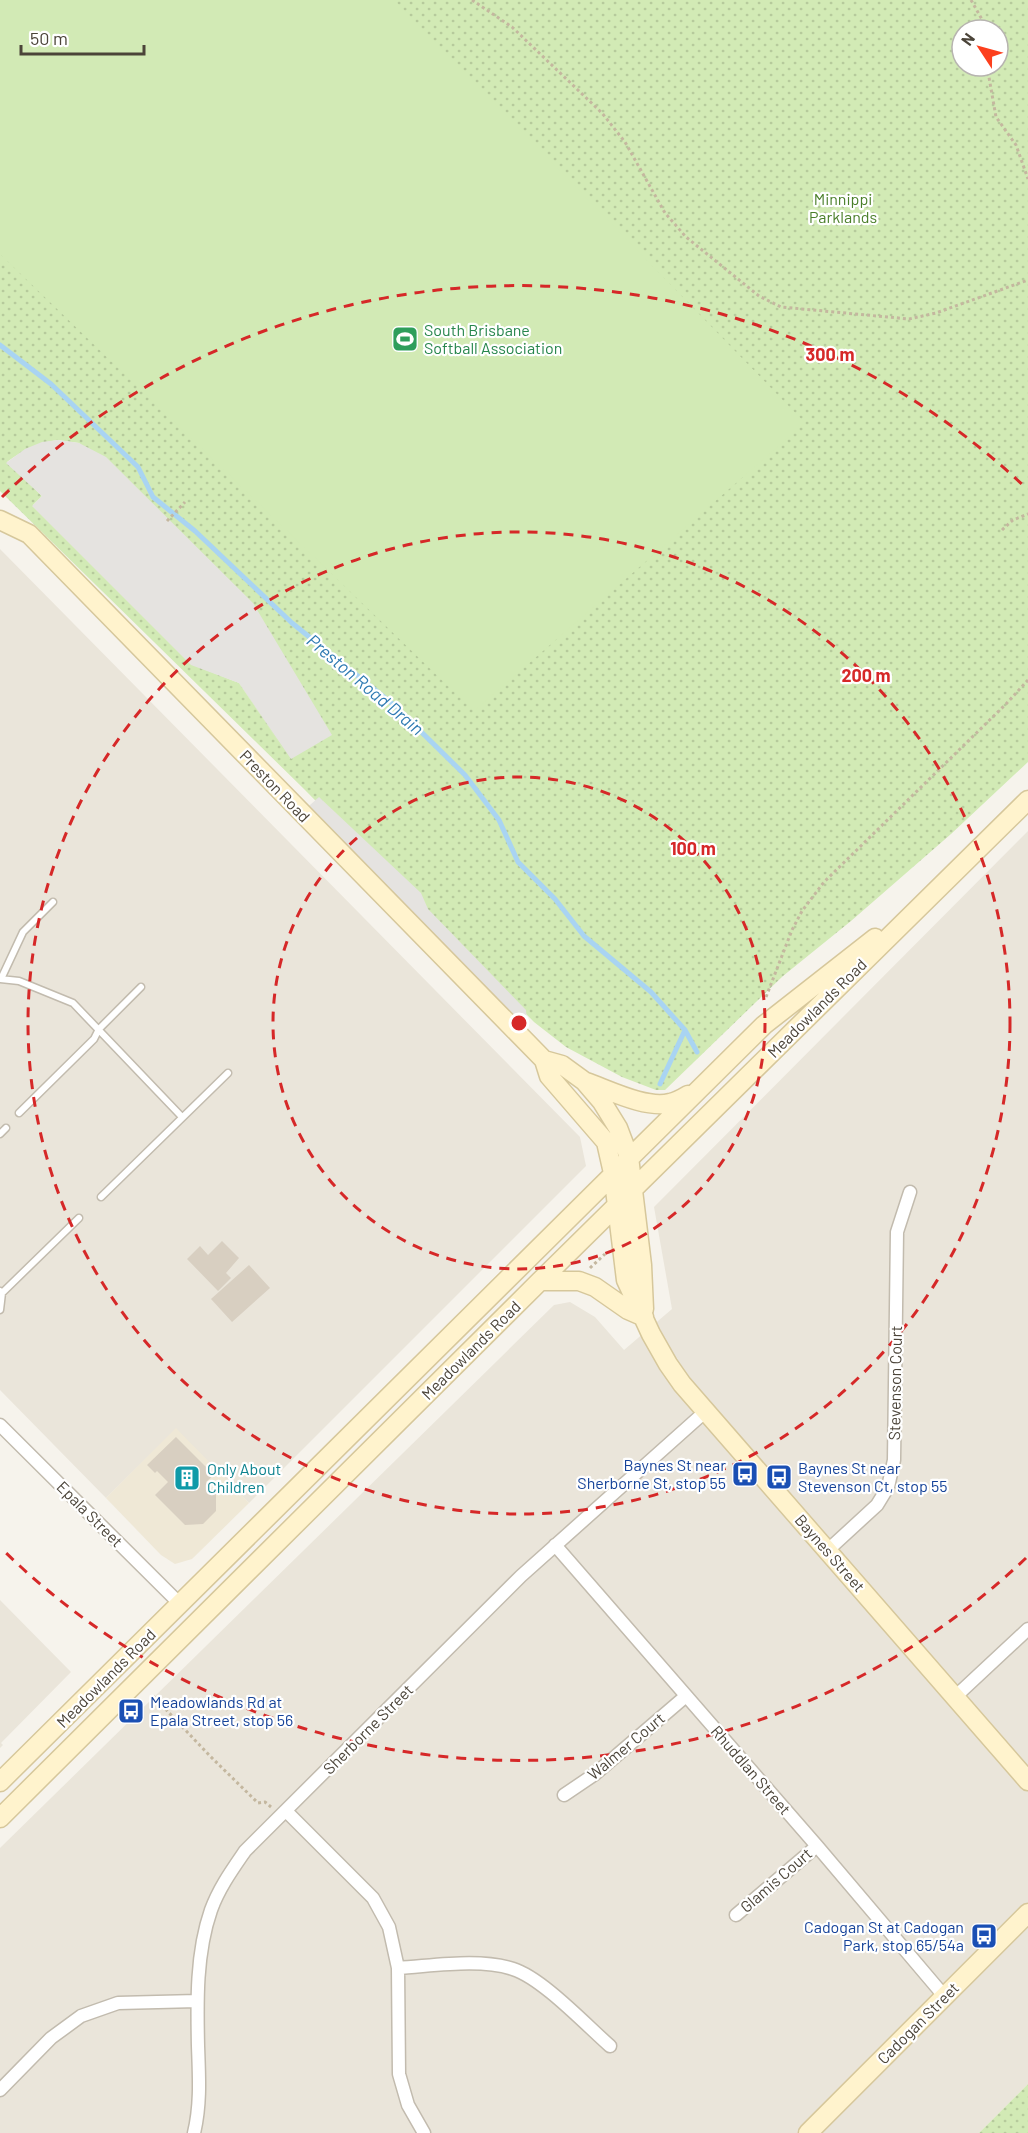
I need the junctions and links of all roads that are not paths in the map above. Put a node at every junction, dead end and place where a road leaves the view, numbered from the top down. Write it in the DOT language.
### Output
graph roads {
  1 [pos="0,520"];
  2 [pos="1028,800"];
  3 [pos="945,883"];
  4 [pos="53,902"];
  5 [pos="1,979"];
  6 [pos="141,987"];
  7 [pos="99,1029"];
  8 [pos="544,1060"];
  9 [pos="228,1072"];
  10 [pos="584,1081"];
  11 [pos="695,1093"];
  12 [pos="19,1113"];
  13 [pos="182,1117"];
  14 [pos="6,1128"];
  15 [pos="0,1134"];
  16 [pos="629,1157"];
  17 [pos="613,1173"];
  18 [pos="632,1190"];
  19 [pos="910,1192"];
  20 [pos="101,1197"];
  21 [pos="616,1206"];
  22 [pos="79,1218"];
  23 [pos="540,1281"];
  24 [pos="1,1292"];
  25 [pos="0,1310"];
  26 [pos="644,1317"];
  27 [pos="707,1410"];
  28 [pos="0,1425"];
  29 [pos="555,1545"];
  30 [pos="828,1551"];
  31 [pos="180,1604"];
  32 [pos="1028,1629"];
  33 [pos="686,1696"];
  34 [pos="955,1697"];
  35 [pos="1028,1781"];
  36 [pos="0,1782"];
  37 [pos="564,1795"];
  38 [pos="284,1813"];
  39 [pos="0,1818"];
  40 [pos="817,1846"];
  41 [pos="1028,1913"];
  42 [pos="736,1915"];
  43 [pos="398,1968"];
  44 [pos="945,1997"];
  45 [pos="197,2001"];
  46 [pos="610,2046"];
  47 [pos="0,2091"];
  48 [pos="194,2133"];
  49 [pos="424,2133"];
  50 [pos="808,2133"];
  1 -- 8 [label="main road, Preston Road"];
  2 -- 3 [label="main road, Meadowlands Road"];
  3 -- 11 [label="main road, Meadowlands Road"];
  3 -- 18 [label="main road, Meadowlands Road"];
  4 -- 5 [label="lane"];
  5 -- 7 [label="lane"];
  6 -- 7 [label="lane"];
  7 -- 12 [label="lane"];
  7 -- 13 [label="lane"];
  8 -- 10 [label="main road, Preston Road"];
  8 -- 17 [label="main road, Preston Road"];
  9 -- 13 [label="lane"];
  10 -- 11 [label="main road"];
  10 -- 16 [label="main road, Preston Road"];
  11 -- 16 [label="main road, Meadowlands Road"];
  13 -- 20 [label="lane"];
  14 -- 15 [label="lane"];
  16 -- 17 [label="main road, Meadowlands Road"];
  16 -- 18 [label="main road, Baynes Street"];
  17 -- 21 [label="main road, Baynes Street"];
  17 -- 31 [label="main road, Meadowlands Road"];
  18 -- 21 [label="main road, Meadowlands Road"];
  18 -- 26 [label="main road, Baynes Street"];
  19 -- 30 [label="street, Stevenson Court"];
  21 -- 23 [label="main road, Meadowlands Road"];
  21 -- 26 [label="main road, Baynes Street"];
  22 -- 24 [label="lane"];
  23 -- 26 [label="main road"];
  23 -- 39 [label="main road, Meadowlands Road"];
  24 -- 25 [label="lane"];
  26 -- 27 [label="main road, Baynes Street"];
  27 -- 29 [label="street, Sherborne Street"];
  27 -- 30 [label="main road, Baynes Street"];
  28 -- 31 [label="street, Epala Street"];
  29 -- 33 [label="street, Rhuddlan Street"];
  29 -- 38 [label="street, Sherborne Street"];
  30 -- 34 [label="main road, Baynes Street"];
  31 -- 36 [label="main road, Meadowlands Road"];
  32 -- 34 [label="street"];
  33 -- 37 [label="street, Walmer Court"];
  33 -- 40 [label="street, Rhuddlan Street"];
  34 -- 35 [label="main road, Baynes Street"];
  38 -- 43 [label="street"];
  38 -- 45 [label="street, Sherborne Street"];
  40 -- 42 [label="street, Glamis Court"];
  40 -- 44 [label="street, Rhuddlan Street"];
  41 -- 44 [label="main road, Cadogan Street"];
  43 -- 46 [label="street"];
  43 -- 49 [label="street"];
  44 -- 50 [label="main road, Cadogan Street"];
  45 -- 47 [label="street"];
  45 -- 48 [label="street, Sherborne Street"];
}
